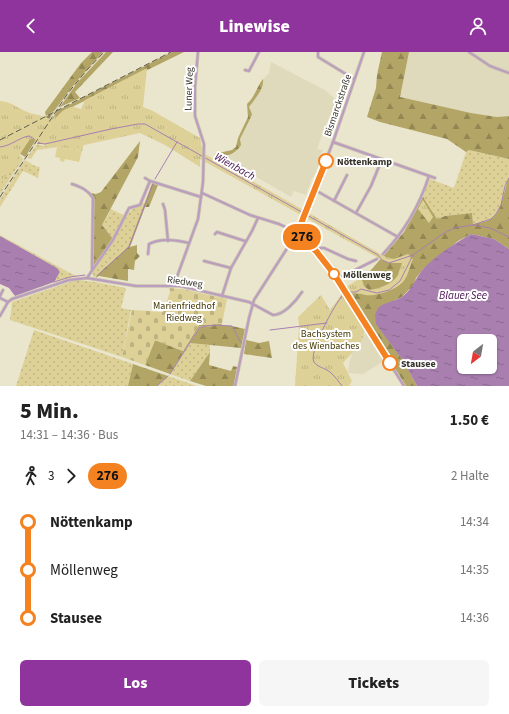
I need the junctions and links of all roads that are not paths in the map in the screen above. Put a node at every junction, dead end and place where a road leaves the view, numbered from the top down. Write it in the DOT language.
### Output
graph roads {
  1 [pos="198,52"];
  2 [pos="258,52"];
  3 [pos="318,52"];
  4 [pos="364,52"];
  5 [pos="469,52"];
  6 [pos="245,70"];
  7 [pos="509,73"];
  8 [pos="354,79"];
  9 [pos="333,142"];
  10 [pos="382,159"];
  11 [pos="347,175"];
  12 [pos="429,176"];
  13 [pos="145,178"];
  14 [pos="435,178"];
  15 [pos="150,181"];
  16 [pos="72,184"];
  17 [pos="315,190"];
  18 [pos="202,193"];
  19 [pos="201,197"];
  20 [pos="334,201"];
  21 [pos="163,204"];
  22 [pos="356,214"];
  23 [pos="258,218"];
  24 [pos="298,231"];
  25 [pos="294,232"];
  26 [pos="215,234"];
  27 [pos="299,235"];
  28 [pos="295,236"];
  29 [pos="398,237"];
  30 [pos="168,241"];
  31 [pos="246,242"];
  32 [pos="189,243"];
  33 [pos="316,251"];
  34 [pos="148,254"];
  35 [pos="382,254"];
  36 [pos="377,259"];
  37 [pos="204,261"];
  38 [pos="356,261"];
  39 [pos="231,268"];
  40 [pos="92,270"];
  41 [pos="91,274"];
  42 [pos="87,278"];
  43 [pos="91,279"];
  44 [pos="337,279"];
  45 [pos="174,285"];
  46 [pos="3,290"];
  47 [pos="302,292"];
  48 [pos="222,296"];
  49 [pos="0,297"];
  50 [pos="8,302"];
  51 [pos="253,303"];
  52 [pos="0,316"];
  53 [pos="235,386"];
  54 [pos="404,386"];
  1 -- 18 [label="street, Luner Weg"];
  2 -- 6 [label="street"];
  3 -- 8 [label="street"];
  4 -- 8 [label="street, Bismarckstraße"];
  5 -- 7 [label="street"];
  8 -- 9 [label="street, Bismarckstraße"];
  9 -- 10 [label="street"];
  9 -- 17 [label="street, Bismarckstraße"];
  10 -- 12 [label="street"];
  10 -- 22 [label="street"];
  11 -- 20 [label="street"];
  12 -- 14 [label="street"];
  12 -- 29 [label="street"];
  13 -- 15 [label="street"];
  15 -- 19 [label="street"];
  15 -- 40 [label="street"];
  16 -- 40 [label="street"];
  17 -- 20 [label="street"];
  17 -- 24 [label="street, Bismarckstraße"];
  18 -- 19 [label="street, Luner Weg"];
  18 -- 23 [label="street"];
  19 -- 32 [label="street, Luner Weg"];
  20 -- 22 [label="street"];
  21 -- 30 [label="street"];
  22 -- 29 [label="street"];
  23 -- 25 [label="street"];
  23 -- 31 [label="street"];
  24 -- 25 [label="street"];
  24 -- 27 [label="street"];
  25 -- 28 [label="street"];
  26 -- 31 [label="street"];
  27 -- 28 [label="street"];
  27 -- 33 [label="street"];
  28 -- 51 [label="street"];
  29 -- 35 [label="street"];
  30 -- 32 [label="street"];
  30 -- 34 [label="street"];
  31 -- 39 [label="street"];
  32 -- 45 [label="street, Luner Weg"];
  33 -- 38 [label="street"];
  33 -- 44 [label="street"];
  36 -- 44 [label="street"];
  37 -- 39 [label="street"];
  39 -- 48 [label="street"];
  40 -- 41 [label="street"];
  41 -- 42 [label="street"];
  41 -- 43 [label="street"];
  42 -- 43 [label="street, Riedweg"];
  42 -- 50 [label="street, Riedweg"];
  43 -- 45 [label="street, Riedweg"];
  44 -- 54 [label="street"];
  45 -- 48 [label="street, Riedweg"];
  46 -- 49 [label="street"];
  47 -- 51 [label="street"];
  48 -- 51 [label="street, Riedweg"];
  49 -- 50 [label="street"];
  50 -- 52 [label="street"];
  51 -- 53 [label="street"];
}
